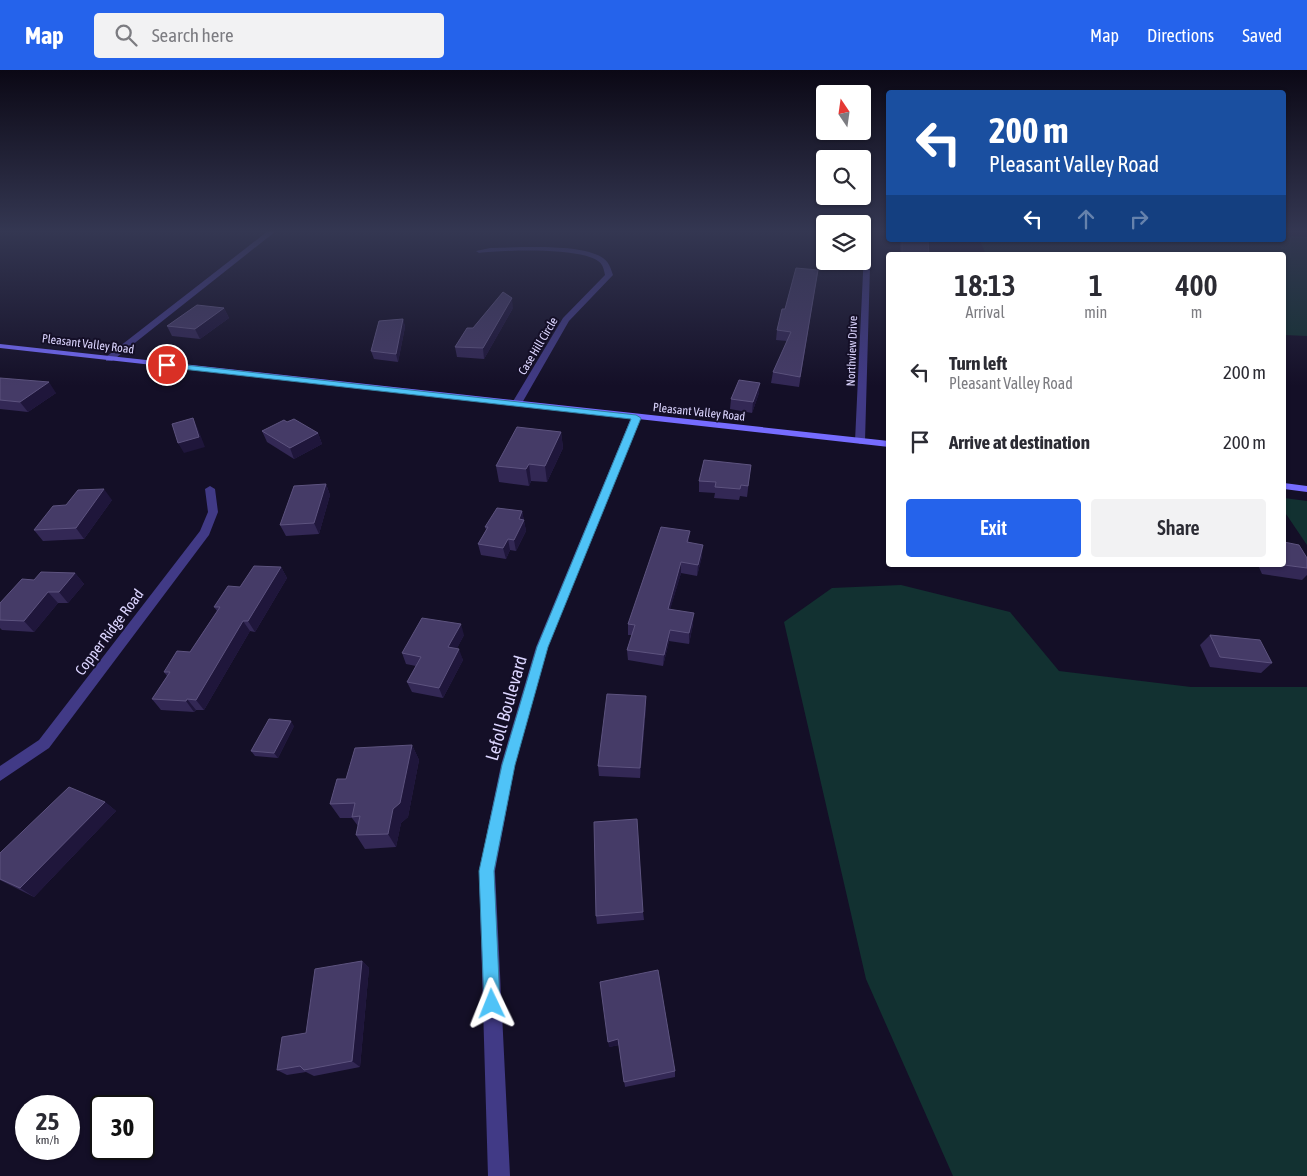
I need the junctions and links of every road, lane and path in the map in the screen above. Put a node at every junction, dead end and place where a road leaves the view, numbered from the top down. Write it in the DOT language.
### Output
graph roads {
  1 [pos="208,283"];
  2 [pos="602,283"];
  3 [pos="866,283"];
  4 [pos="0,346"];
  5 [pos="109,359"];
  6 [pos="517,403"];
  7 [pos="636,418"];
  8 [pos="860,441"];
  9 [pos="886,444"];
  10 [pos="1286,486"];
  11 [pos="210,489"];
  12 [pos="1307,489"];
  13 [pos="0,774"];
  14 [pos="498,1176"];
  1 -- 5 [label="street"];
  2 -- 6 [label="street, Case Hill Circle"];
  3 -- 8 [label="street, Northview Drive"];
  4 -- 5 [label="main road, Pleasant Valley Road"];
  5 -- 6 [label="main road, Pleasant Valley Road"];
  6 -- 7 [label="main road, Pleasant Valley Road"];
  7 -- 8 [label="main road, Pleasant Valley Road"];
  7 -- 14 [label="street, Lefoll Boulevard"];
  8 -- 9 [label="main road, Pleasant Valley Road"];
  10 -- 12 [label="main road"];
  11 -- 13 [label="street, Copper Ridge Road"];
}
